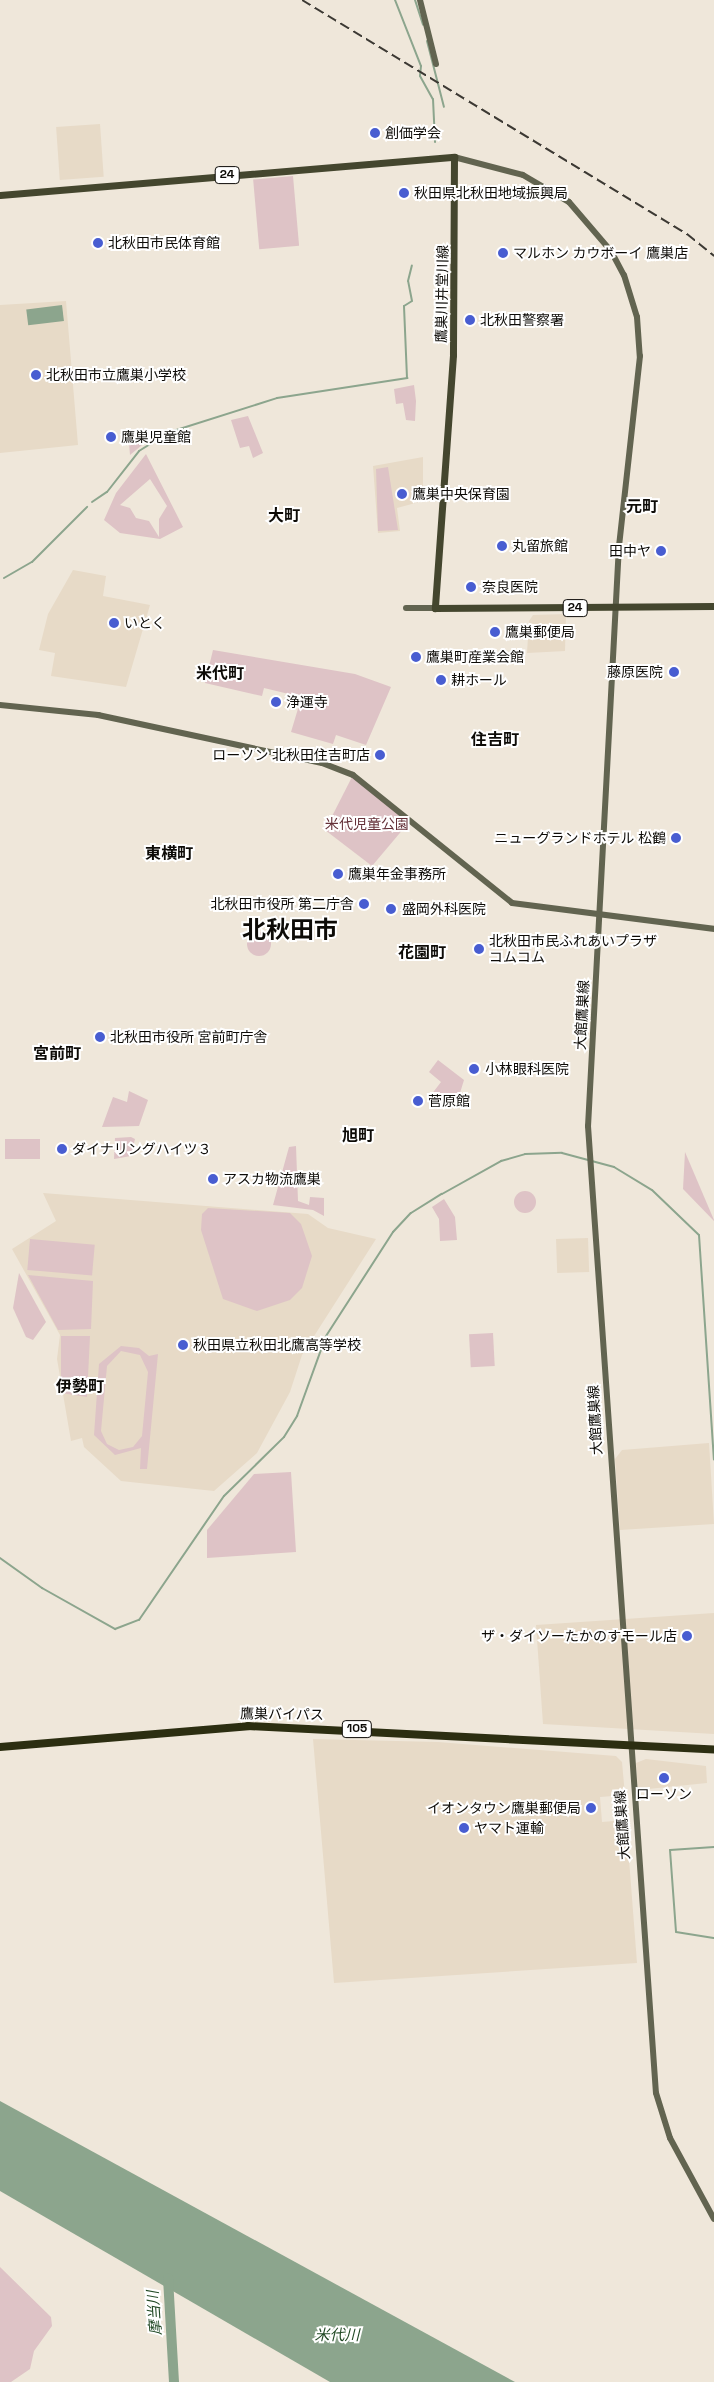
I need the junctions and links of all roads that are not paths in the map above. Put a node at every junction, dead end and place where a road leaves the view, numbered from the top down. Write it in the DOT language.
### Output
graph roads {
  1 [pos="420,0"];
  2 [pos="436,64"];
  3 [pos="454,157"];
  4 [pos="0,195"];
  5 [pos="714,606"];
  6 [pos="615,607"];
  7 [pos="406,608"];
  8 [pos="435,608"];
  9 [pos="0,705"];
  10 [pos="598,915"];
  11 [pos="714,929"];
  12 [pos="629,1744"];
  13 [pos="0,1747"];
  14 [pos="714,1750"];
  15 [pos="714,2219"];
  1 -- 2 [label="main road"];
  3 -- 4 [label="main road, 24"];
  3 -- 6 [label="main road, 大館鷹巣線"];
  3 -- 8 [label="main road, 鷹巣川井堂川線"];
  5 -- 6 [label="main road, 24"];
  6 -- 8 [label="main road, 24"];
  6 -- 10 [label="main road, 大館鷹巣線"];
  7 -- 8 [label="main road"];
  9 -- 10 [label="main road"];
  10 -- 11 [label="main road"];
  10 -- 12 [label="main road, 大館鷹巣線"];
  12 -- 13 [label="highway, 鷹巣バイパス / 105"];
  12 -- 14 [label="highway, 鷹巣バイパス / 105"];
  12 -- 15 [label="main road, 大館鷹巣線"];
}
